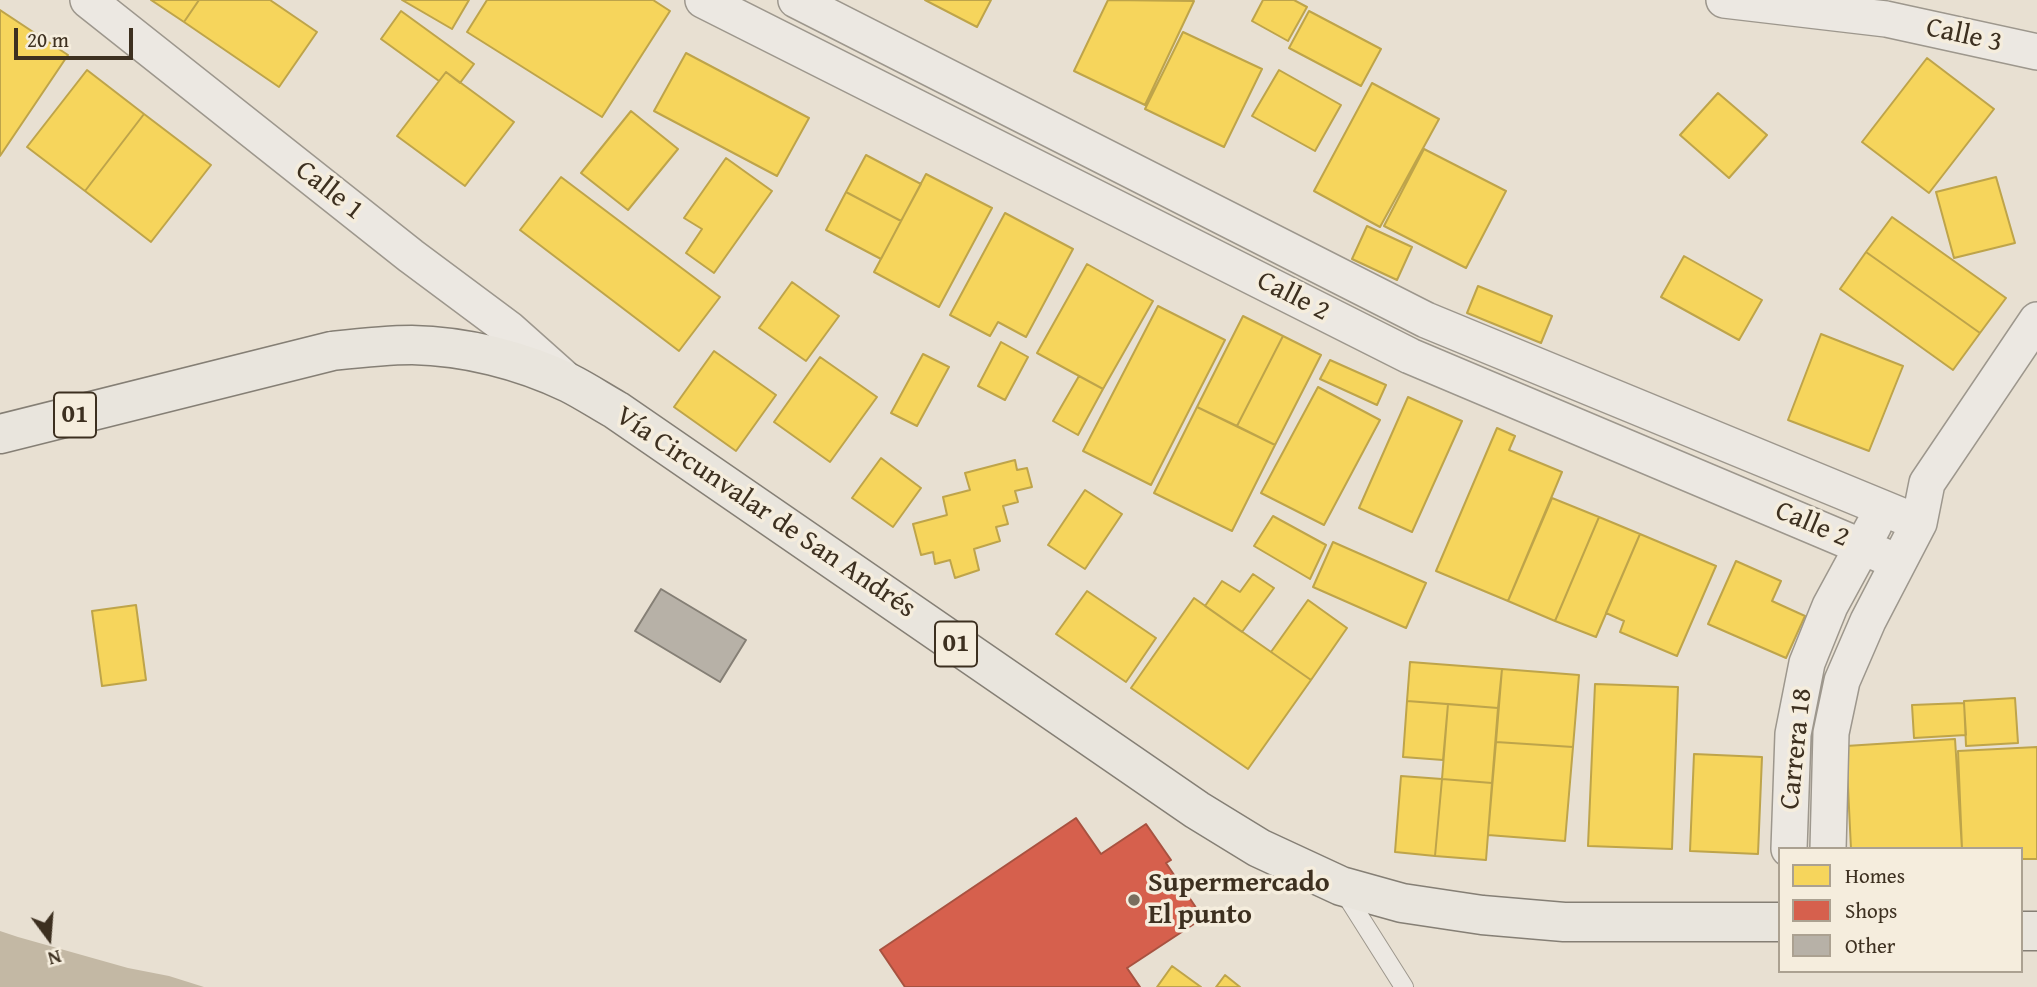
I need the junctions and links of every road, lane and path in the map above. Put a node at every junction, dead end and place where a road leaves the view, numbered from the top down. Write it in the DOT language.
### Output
graph roads {
  1 [pos="88,0"];
  2 [pos="796,0"];
  3 [pos="1724,0"];
  4 [pos="707,1"];
  5 [pos="1893,9"];
  6 [pos="2037,52"];
  7 [pos="1426,320"];
  8 [pos="2037,320"];
  9 [pos="1410,356"];
  10 [pos="569,383"];
  11 [pos="0,434"];
  12 [pos="1927,483"];
  13 [pos="1883,508"];
  14 [pos="1919,523"];
  15 [pos="1862,546"];
  16 [pos="1898,562"];
  17 [pos="1789,847"];
  18 [pos="1828,847"];
  19 [pos="1341,886"];
  20 [pos="1778,922"];
  21 [pos="1405,987"];
  1 -- 10 [label="street, Calle 1"];
  2 -- 7 [label="street, Calle 2"];
  3 -- 5 [label="street, Calle 3"];
  4 -- 9 [label="street, Calle 2"];
  5 -- 6 [label="street, Calle 3"];
  7 -- 9 [label="street"];
  7 -- 13 [label="street, Calle 2"];
  8 -- 12 [label="street, Carrera 18"];
  9 -- 15 [label="street, Calle 2"];
  10 -- 11 [label="highway, Vía Circunvalar de San Andrés / 01"];
  10 -- 19 [label="highway, Vía Circunvalar de San Andrés / 01"];
  12 -- 13 [label="street, Carrera 18"];
  12 -- 14 [label="street, Carrera 18"];
  13 -- 14 [label="street, Calle 2"];
  13 -- 15 [label="street, Carrera 18"];
  14 -- 16 [label="street, Carrera 18"];
  15 -- 16 [label="street, Calle 2"];
  15 -- 17 [label="street, Carrera 18"];
  16 -- 18 [label="street, Carrera 18"];
  19 -- 20 [label="highway, Vía Circunvalar de San Andrés / 01"];
  19 -- 21 [label="lane"];
}
